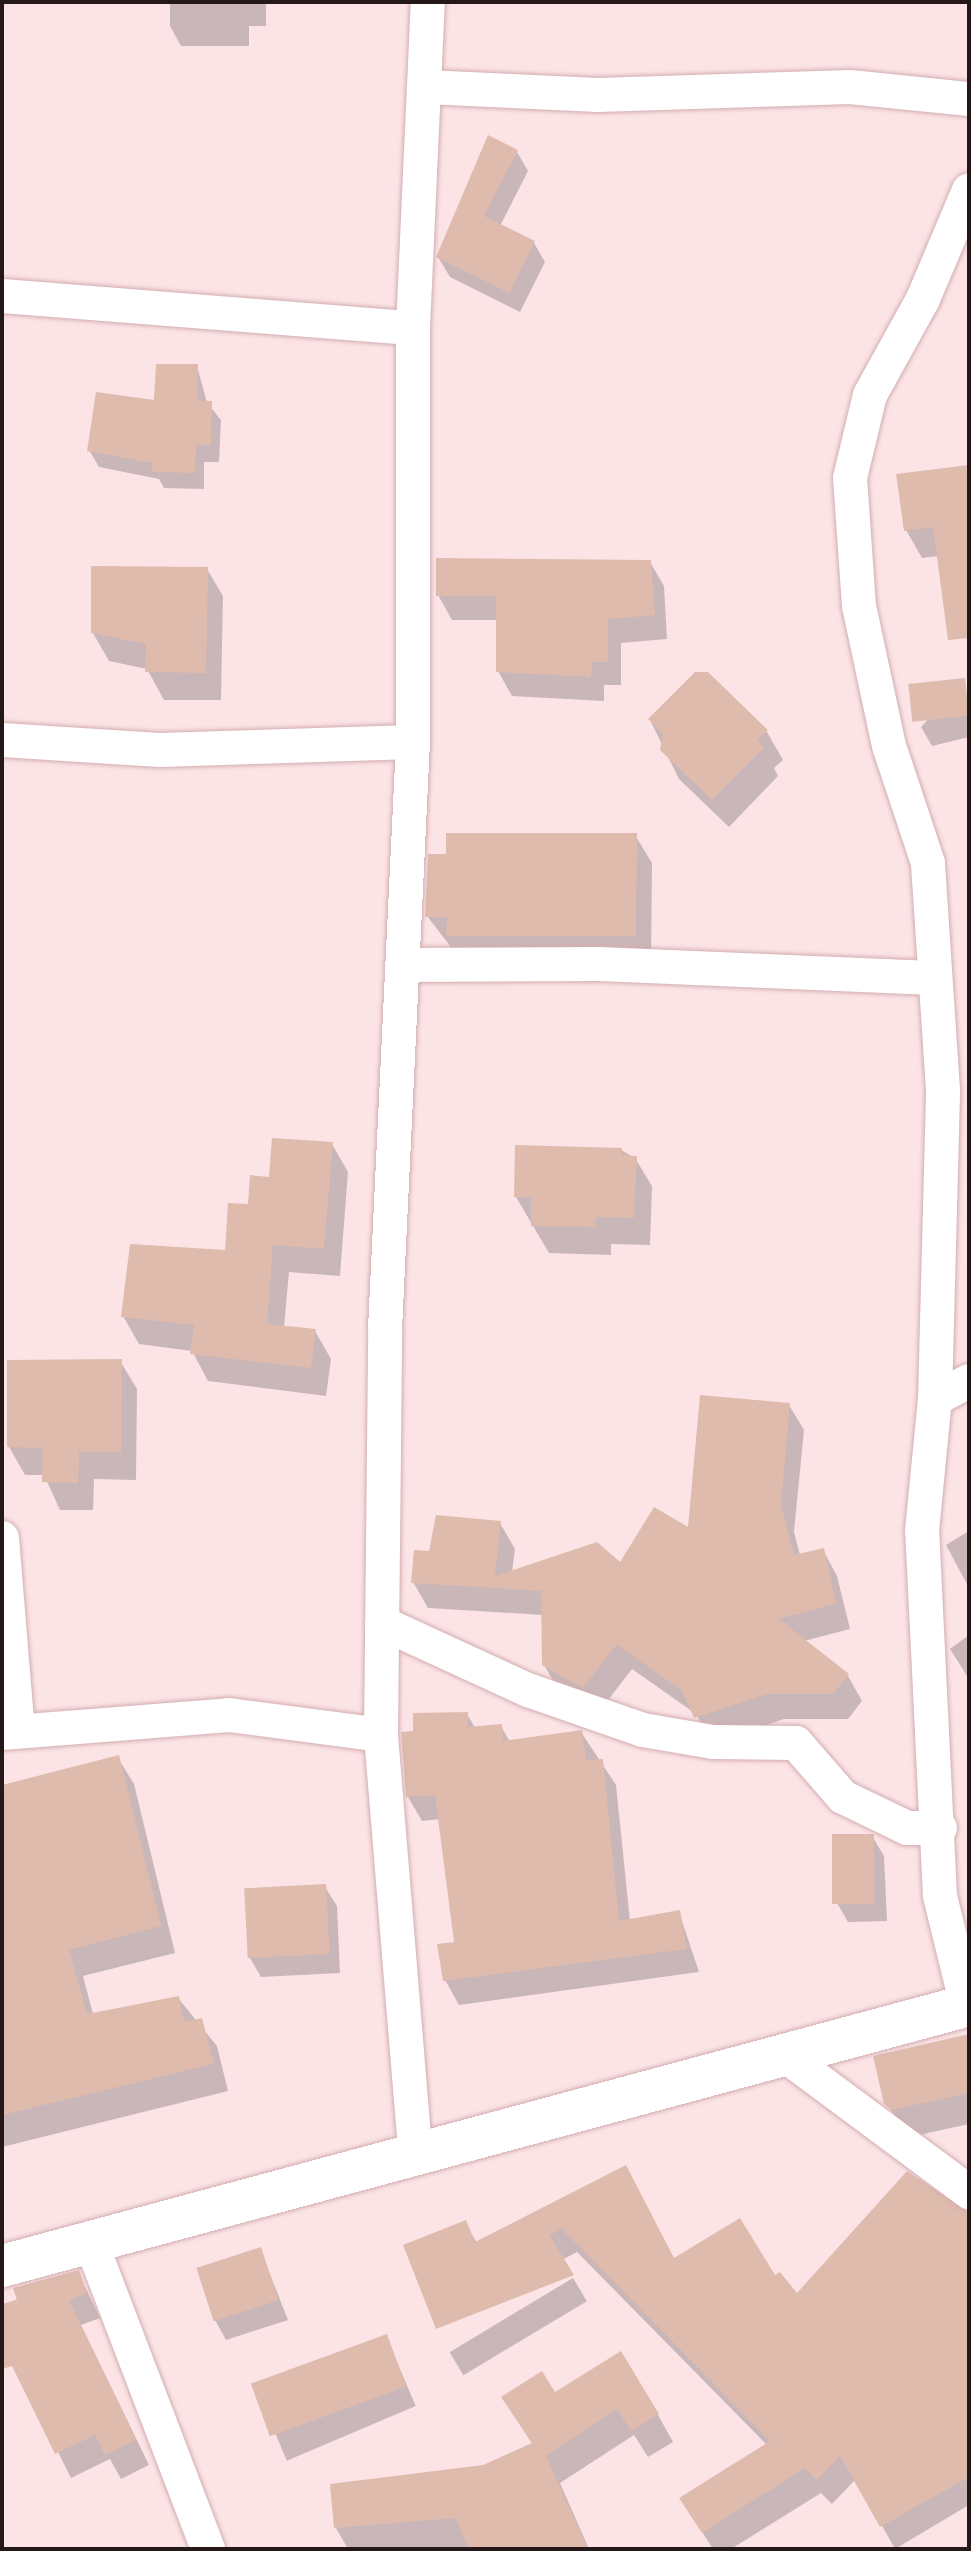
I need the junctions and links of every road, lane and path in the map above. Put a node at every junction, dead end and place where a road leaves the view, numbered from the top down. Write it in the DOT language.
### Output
graph roads {
  1 [pos="428,2"];
  2 [pos="426,87"];
  3 [pos="969,99"];
  4 [pos="969,190"];
  5 [pos="2,296"];
  6 [pos="413,328"];
  7 [pos="2,740"];
  8 [pos="413,742"];
  9 [pos="403,965"];
  10 [pos="935,978"];
  11 [pos="969,1381"];
  12 [pos="935,1399"];
  13 [pos="2,1538"];
  14 [pos="382,1623"];
  15 [pos="10,1732"];
  16 [pos="381,1735"];
  17 [pos="940,1828"];
  18 [pos="968,2005"];
  19 [pos="783,2054"];
  20 [pos="415,2149"];
  21 [pos="969,2192"];
  22 [pos="90,2240"];
  23 [pos="2,2266"];
  24 [pos="208,2549"];
  1 -- 2 [label="street"];
  2 -- 3 [label="street"];
  2 -- 6 [label="street"];
  4 -- 10 [label="street"];
  5 -- 6 [label="street"];
  6 -- 8 [label="street"];
  7 -- 8 [label="street"];
  8 -- 9 [label="street"];
  9 -- 10 [label="street"];
  9 -- 14 [label="street"];
  10 -- 12 [label="street"];
  11 -- 12 [label="street"];
  12 -- 17 [label="street"];
  13 -- 15 [label="street"];
  14 -- 16 [label="street"];
  14 -- 17 [label="street"];
  15 -- 16 [label="street"];
  16 -- 20 [label="street"];
  17 -- 18 [label="street"];
  18 -- 19 [label="street"];
  19 -- 20 [label="street"];
  19 -- 21 [label="street"];
  20 -- 22 [label="street"];
  22 -- 23 [label="street"];
  22 -- 24 [label="street"];
}
